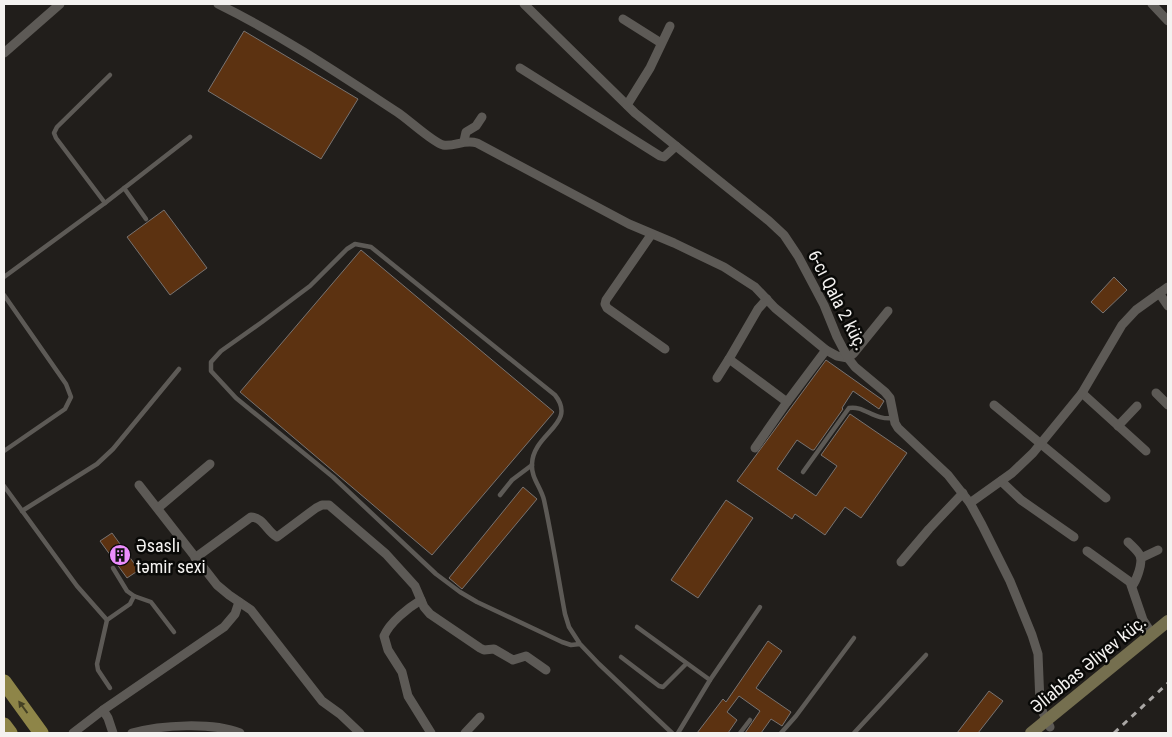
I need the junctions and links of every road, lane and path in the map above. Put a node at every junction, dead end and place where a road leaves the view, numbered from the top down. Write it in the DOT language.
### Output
graph roads {
  1 [pos="60,4"];
  2 [pos="218,4"];
  3 [pos="524,4"];
  4 [pos="1152,4"];
  5 [pos="623,20"];
  6 [pos="1168,21"];
  7 [pos="670,26"];
  8 [pos="661,43"];
  9 [pos="4,53"];
  10 [pos="520,68"];
  11 [pos="110,75"];
  12 [pos="627,105"];
  13 [pos="482,117"];
  14 [pos="190,137"];
  15 [pos="464,141"];
  16 [pos="676,146"];
  17 [pos="124,188"];
  18 [pos="106,202"];
  19 [pos="146,219"];
  20 [pos="650,235"];
  21 [pos="4,277"];
  22 [pos="1168,286"];
  23 [pos="1159,294"];
  24 [pos="4,295"];
  25 [pos="767,300"];
  26 [pos="1168,306"];
  27 [pos="888,311"];
  28 [pos="665,349"];
  29 [pos="826,350"];
  30 [pos="848,358"];
  31 [pos="730,360"];
  32 [pos="179,369"];
  33 [pos="717,378"];
  34 [pos="1082,393"];
  35 [pos="1156,393"];
  36 [pos="786,402"];
  37 [pos="994,405"];
  38 [pos="1168,405"];
  39 [pos="1137,406"];
  40 [pos="894,418"];
  41 [pos="1118,426"];
  42 [pos="1042,444"];
  43 [pos="755,448"];
  44 [pos="4,451"];
  45 [pos="1146,452"];
  46 [pos="210,464"];
  47 [pos="532,465"];
  48 [pos="804,472"];
  49 [pos="1001,481"];
  50 [pos="139,485"];
  51 [pos="4,486"];
  52 [pos="964,493"];
  53 [pos="500,496"];
  54 [pos="1106,498"];
  55 [pos="970,503"];
  56 [pos="158,508"];
  57 [pos="22,511"];
  58 [pos="1074,537"];
  59 [pos="1128,542"];
  60 [pos="1158,550"];
  61 [pos="1087,551"];
  62 [pos="195,558"];
  63 [pos="1141,558"];
  64 [pos="901,562"];
  65 [pos="113,568"];
  66 [pos="1132,586"];
  67 [pos="134,596"];
  68 [pos="421,600"];
  69 [pos="239,602"];
  70 [pos="760,607"];
  71 [pos="107,620"];
  72 [pos="1168,621"];
  73 [pos="636,628"];
  74 [pos="1168,630"];
  75 [pos="174,632"];
  76 [pos="1152,634"];
  77 [pos="854,638"];
  78 [pos="580,644"];
  79 [pos="926,655"];
  80 [pos="621,657"];
  81 [pos="686,664"];
  82 [pos="546,670"];
  83 [pos="710,680"];
  84 [pos="4,682"];
  85 [pos="110,688"];
  86 [pos="103,710"];
  87 [pos="480,717"];
  88 [pos="750,720"];
  89 [pos="4,724"];
  90 [pos="1046,727"];
  91 [pos="10,733"];
  92 [pos="41,733"];
  93 [pos="72,733"];
  94 [pos="112,733"];
  95 [pos="132,733"];
  96 [pos="240,733"];
  97 [pos="360,733"];
  98 [pos="431,733"];
  99 [pos="465,733"];
  100 [pos="672,733"];
  101 [pos="678,733"];
  102 [pos="740,733"];
  103 [pos="781,733"];
  104 [pos="854,733"];
  105 [pos="1031,733"];
  1 -- 9 [label="street"];
  2 -- 15 [label="street"];
  3 -- 12 [label="street, 6-cı Qala 2 küç."];
  4 -- 6 [label="street"];
  5 -- 8 [label="street"];
  7 -- 8 [label="street"];
  8 -- 12 [label="street"];
  10 -- 16 [label="street"];
  11 -- 18 [label="lane"];
  12 -- 16 [label="street, 6-cı Qala 2 küç."];
  13 -- 15 [label="street"];
  14 -- 17 [label="lane"];
  15 -- 20 [label="street"];
  16 -- 30 [label="street, 6-cı Qala 2 küç."];
  17 -- 18 [label="lane"];
  17 -- 19 [label="lane"];
  18 -- 21 [label="lane"];
  20 -- 25 [label="street"];
  20 -- 28 [label="street"];
  22 -- 23 [label="street"];
  23 -- 26 [label="street"];
  23 -- 34 [label="street"];
  24 -- 44 [label="lane"];
  25 -- 29 [label="street"];
  25 -- 31 [label="street"];
  27 -- 30 [label="street"];
  29 -- 30 [label="street"];
  29 -- 36 [label="street"];
  30 -- 40 [label="street, 6-cı Qala 2 küç."];
  31 -- 33 [label="street"];
  31 -- 36 [label="street"];
  32 -- 57 [label="lane"];
  34 -- 41 [label="street"];
  34 -- 42 [label="street"];
  35 -- 38 [label="street"];
  36 -- 43 [label="street"];
  37 -- 42 [label="street"];
  39 -- 41 [label="street"];
  40 -- 48 [label="lane"];
  40 -- 52 [label="street, 6-cı Qala 2 küç."];
  41 -- 45 [label="street"];
  42 -- 49 [label="street"];
  42 -- 54 [label="street"];
  46 -- 56 [label="street"];
  47 -- 53 [label="lane"];
  47 -- 78 [label="lane"];
  47 -- 78 [label="lane"];
  49 -- 55 [label="street"];
  49 -- 58 [label="street"];
  50 -- 56 [label="street"];
  51 -- 57 [label="lane"];
  52 -- 55 [label="street, 6-cı Qala 2 küç."];
  52 -- 64 [label="street"];
  55 -- 90 [label="street, 6-cı Qala 2 küç."];
  56 -- 62 [label="street"];
  57 -- 71 [label="lane"];
  59 -- 63 [label="street"];
  60 -- 63 [label="street"];
  61 -- 66 [label="street"];
  62 -- 68 [label="street"];
  62 -- 69 [label="street"];
  63 -- 66 [label="street"];
  65 -- 67 [label="lane"];
  66 -- 76 [label="street"];
  67 -- 71 [label="lane"];
  67 -- 75 [label="lane"];
  68 -- 82 [label="street"];
  68 -- 98 [label="street"];
  69 -- 86 [label="street"];
  69 -- 97 [label="street"];
  70 -- 83 [label="lane"];
  71 -- 85 [label="lane"];
  72 -- 76 [label="main road, Əliabbas Əliyev küç."];
  73 -- 81 [label="lane"];
  74 -- 90 [label="main road"];
  76 -- 90 [label="main road, Əliabbas Əliyev küç."];
  77 -- 103 [label="lane"];
  78 -- 100 [label="lane"];
  79 -- 104 [label="lane"];
  80 -- 81 [label="lane"];
  81 -- 83 [label="lane"];
  83 -- 101 [label="lane"];
  92 -- 84 [label="main road, one-way"];
  86 -- 93 [label="street"];
  86 -- 94 [label="street"];
  87 -- 99 [label="street"];
  88 -- 102 [label="lane"];
  89 -- 91 [label="main road"];
  90 -- 105 [label="main road, Əliabbas Əliyev küç."];
  95 -- 96 [label="street"];
}
